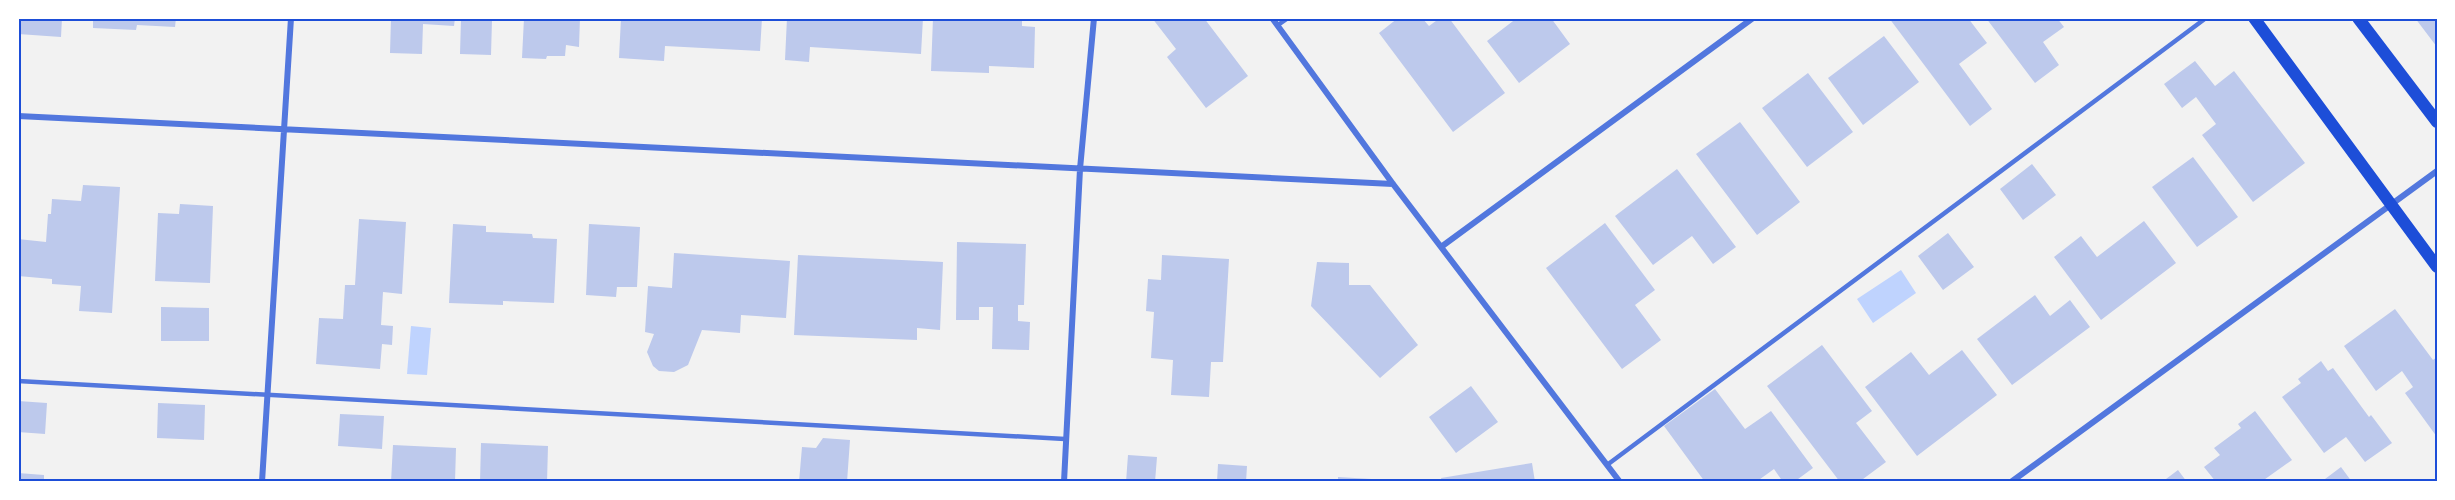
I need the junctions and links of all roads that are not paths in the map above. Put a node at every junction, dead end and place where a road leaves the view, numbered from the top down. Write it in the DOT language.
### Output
graph roads {
  1 [pos="291,18"];
  2 [pos="1094,18"];
  3 [pos="1272,18"];
  4 [pos="1288,18"];
  5 [pos="1753,18"];
  6 [pos="2206,18"];
  7 [pos="2254,18"];
  8 [pos="2358,18"];
  9 [pos="1278,25"];
  10 [pos="18,116"];
  11 [pos="2437,122"];
  12 [pos="283,130"];
  13 [pos="1080,169"];
  14 [pos="2437,171"];
  15 [pos="1393,184"];
  16 [pos="2390,205"];
  17 [pos="1441,247"];
  18 [pos="2437,267"];
  19 [pos="18,381"];
  20 [pos="267,393"];
  21 [pos="1065,439"];
  22 [pos="1607,465"];
  23 [pos="262,482"];
  24 [pos="1064,482"];
  25 [pos="1620,482"];
  26 [pos="2011,482"];
  1 -- 12 [label="street"];
  2 -- 13 [label="street"];
  3 -- 9 [label="street"];
  4 -- 9 [label="lane"];
  5 -- 17 [label="street"];
  6 -- 22 [label="lane"];
  7 -- 16 [label="main road"];
  8 -- 11 [label="main road"];
  9 -- 15 [label="street"];
  10 -- 12 [label="street"];
  12 -- 13 [label="street"];
  12 -- 20 [label="street"];
  13 -- 15 [label="street"];
  13 -- 21 [label="street"];
  14 -- 16 [label="street"];
  15 -- 17 [label="street"];
  16 -- 18 [label="main road"];
  16 -- 26 [label="street"];
  17 -- 22 [label="street"];
  19 -- 20 [label="lane"];
  20 -- 21 [label="lane"];
  20 -- 23 [label="street"];
  21 -- 24 [label="street"];
  22 -- 25 [label="street"];
}
